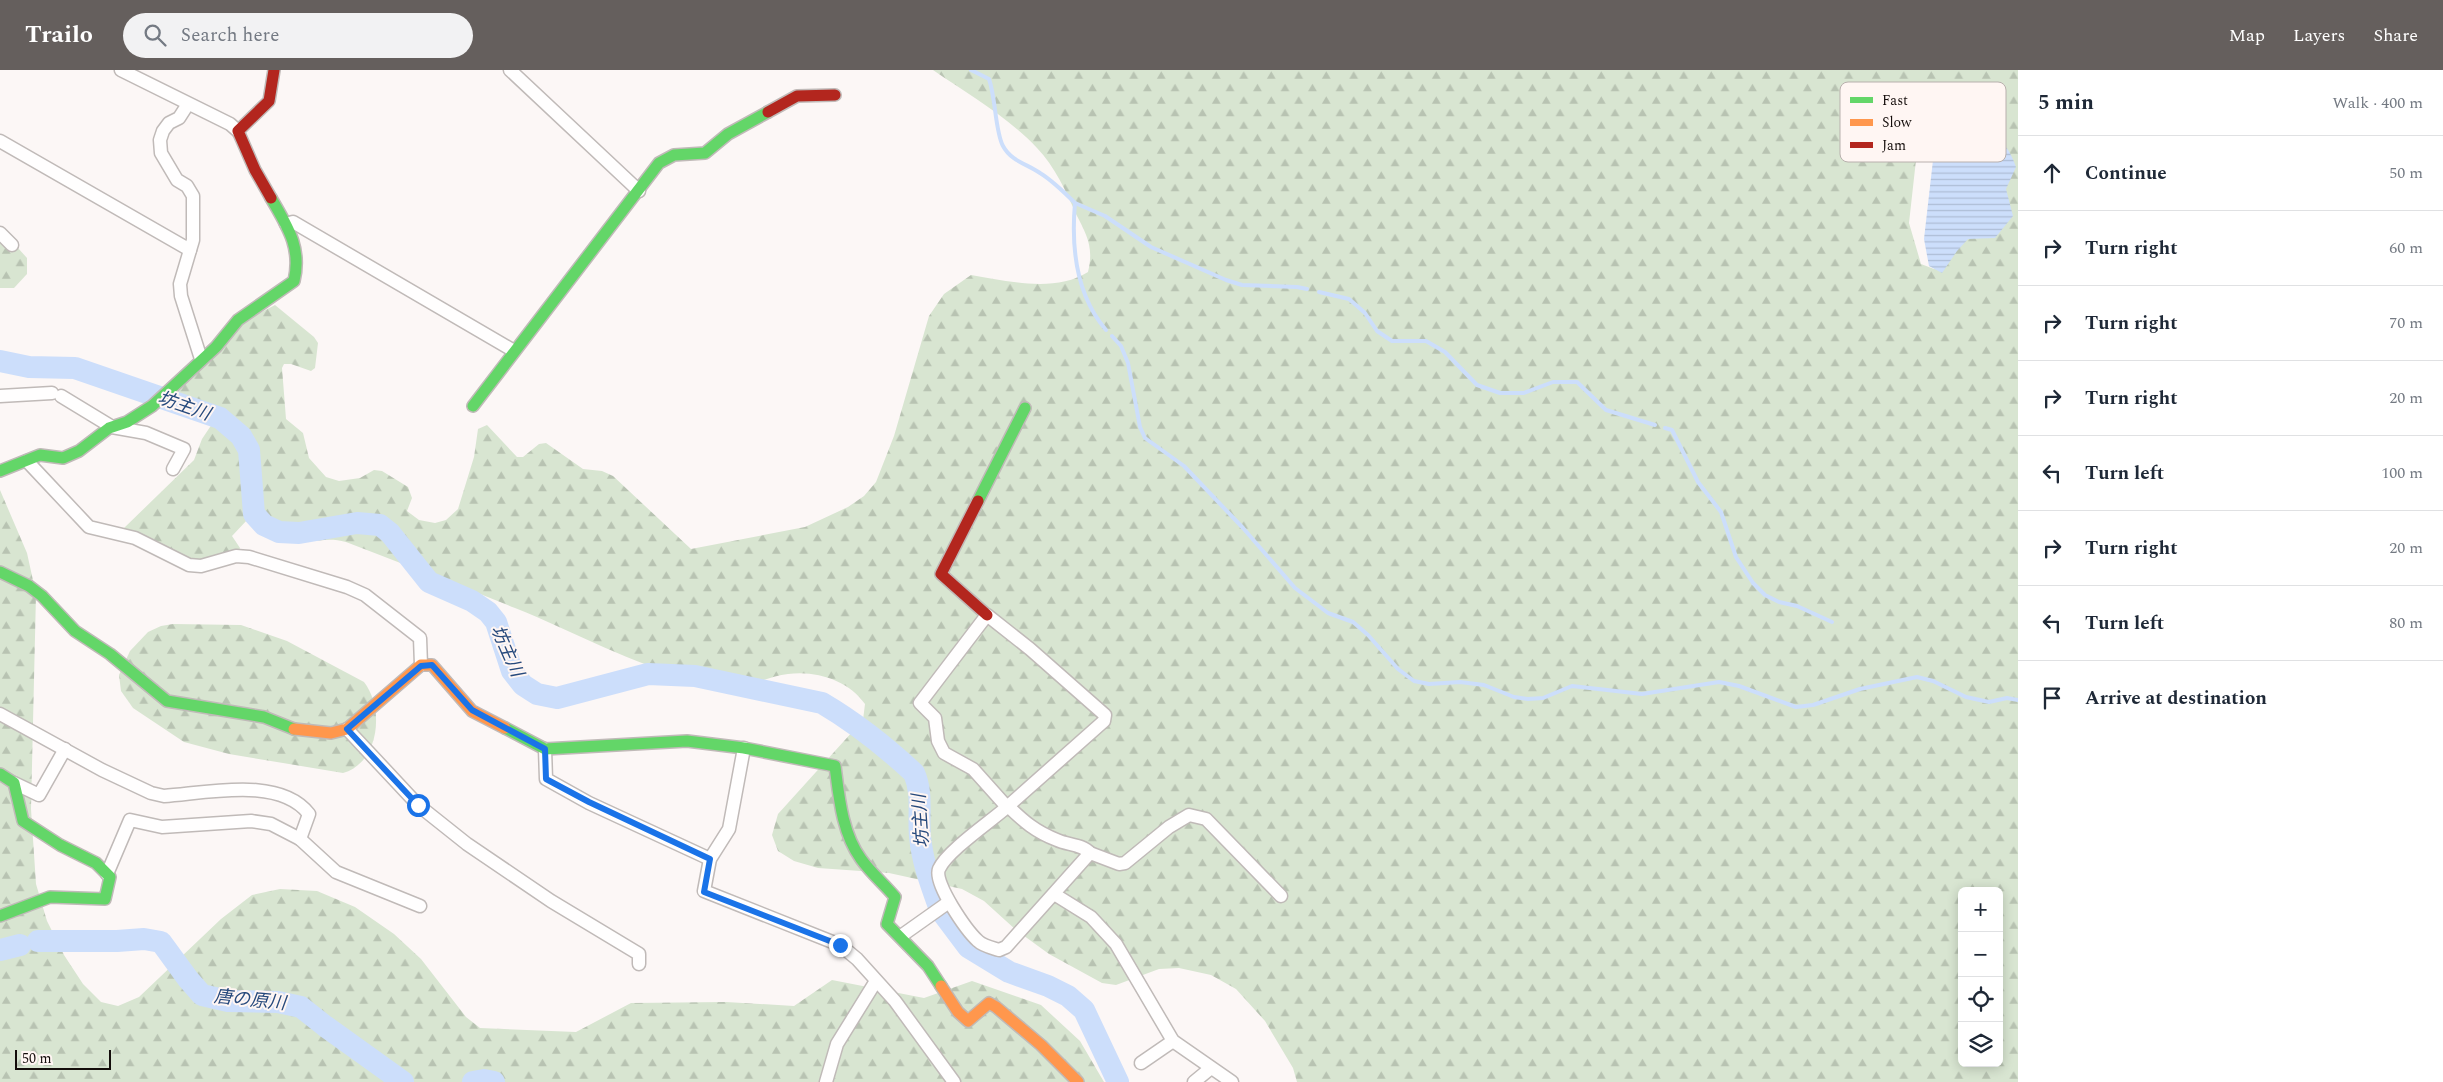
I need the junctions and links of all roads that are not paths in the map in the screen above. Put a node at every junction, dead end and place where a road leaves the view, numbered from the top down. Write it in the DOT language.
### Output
graph roads {
  1 [pos="121,70"];
  2 [pos="274,70"];
  3 [pos="510,70"];
  4 [pos="835,94"];
  5 [pos="188,104"];
  6 [pos="238,131"];
  7 [pos="0,141"];
  8 [pos="639,190"];
  9 [pos="286,224"];
  10 [pos="0,233"];
  11 [pos="12,245"];
  12 [pos="190,250"];
  13 [pos="514,351"];
  14 [pos="201,359"];
  15 [pos="0,396"];
  16 [pos="473,406"];
  17 [pos="1024,408"];
  18 [pos="112,427"];
  19 [pos="27,461"];
  20 [pos="172,469"];
  21 [pos="0,471"];
  22 [pos="0,572"];
  23 [pos="987,615"];
  24 [pos="421,666"];
  25 [pos="0,714"];
  26 [pos="347,729"];
  27 [pos="744,748"];
  28 [pos="66,749"];
  29 [pos="545,749"];
  30 [pos="0,774"];
  31 [pos="14,783"];
  32 [pos="1008,806"];
  33 [pos="300,839"];
  34 [pos="1090,853"];
  35 [pos="710,859"];
  36 [pos="107,874"];
  37 [pos="1054,894"];
  38 [pos="1281,896"];
  39 [pos="949,902"];
  40 [pos="420,906"];
  41 [pos="0,916"];
  42 [pos="901,936"];
  43 [pos="639,964"];
  44 [pos="876,981"];
  45 [pos="1173,1041"];
  46 [pos="1141,1064"];
  47 [pos="1211,1068"];
  48 [pos="826,1082"];
  49 [pos="954,1082"];
  50 [pos="1078,1082"];
  51 [pos="1194,1082"];
  52 [pos="1232,1082"];
  1 -- 5 [label="street"];
  2 -- 6 [label="street"];
  3 -- 8 [label="street"];
  4 -- 8 [label="street"];
  5 -- 6 [label="street"];
  5 -- 12 [label="street"];
  6 -- 9 [label="street"];
  7 -- 12 [label="street"];
  8 -- 13 [label="street"];
  9 -- 13 [label="street"];
  9 -- 14 [label="street"];
  10 -- 11 [label="street"];
  12 -- 14 [label="street"];
  13 -- 16 [label="street"];
  14 -- 18 [label="street"];
  15 -- 18 [label="street"];
  17 -- 23 [label="street"];
  18 -- 19 [label="street"];
  18 -- 20 [label="street"];
  19 -- 21 [label="street"];
  19 -- 24 [label="street"];
  22 -- 26 [label="street"];
  23 -- 32 [label="street"];
  23 -- 32 [label="street"];
  24 -- 26 [label="street"];
  24 -- 29 [label="street"];
  25 -- 28 [label="street"];
  26 -- 43 [label="street"];
  27 -- 29 [label="street"];
  27 -- 35 [label="street"];
  27 -- 42 [label="street"];
  28 -- 31 [label="street"];
  28 -- 33 [label="street"];
  29 -- 35 [label="street"];
  30 -- 31 [label="street"];
  31 -- 36 [label="street"];
  32 -- 34 [label="street"];
  32 -- 39 [label="street"];
  33 -- 36 [label="street"];
  33 -- 40 [label="street"];
  34 -- 37 [label="street"];
  34 -- 38 [label="street"];
  35 -- 44 [label="street"];
  36 -- 41 [label="street"];
  37 -- 39 [label="street"];
  37 -- 45 [label="street"];
  39 -- 42 [label="street"];
  42 -- 50 [label="street"];
  44 -- 48 [label="street"];
  44 -- 49 [label="street"];
  45 -- 46 [label="street"];
  45 -- 47 [label="street"];
  47 -- 51 [label="street"];
  47 -- 52 [label="street"];
}
